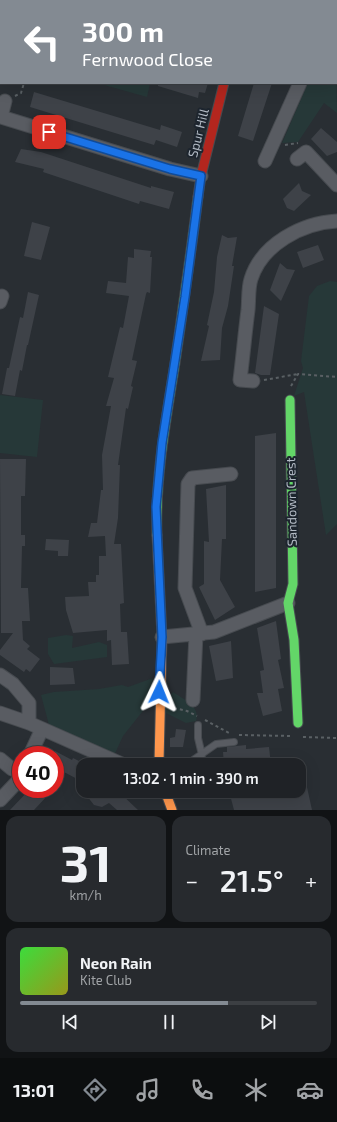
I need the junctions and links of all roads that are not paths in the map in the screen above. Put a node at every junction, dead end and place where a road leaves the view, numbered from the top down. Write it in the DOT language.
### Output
graph roads {
  1 [pos="224,84"];
  2 [pos="300,84"];
  3 [pos="6,101"];
  4 [pos="297,159"];
  5 [pos="266,161"];
  6 [pos="201,176"];
  7 [pos="337,185"];
  8 [pos="337,221"];
  9 [pos="252,381"];
  10 [pos="290,400"];
  11 [pos="231,474"];
  12 [pos="288,603"];
  13 [pos="199,634"];
  14 [pos="162,637"];
  15 [pos="0,675"];
  16 [pos="193,700"];
  17 [pos="0,713"];
  18 [pos="29,723"];
  19 [pos="298,723"];
  20 [pos="198,725"];
  21 [pos="42,729"];
  22 [pos="234,742"];
  23 [pos="34,746"];
  24 [pos="202,755"];
  25 [pos="108,758"];
  26 [pos="156,758"];
  27 [pos="197,758"];
  28 [pos="0,759"];
  29 [pos="12,769"];
  30 [pos="12,787"];
  31 [pos="168,798"];
  32 [pos="0,800"];
  33 [pos="172,810"];
  1 -- 6 [label="street, Spur Hill"];
  2 -- 5 [label="street"];
  3 -- 6 [label="street"];
  4 -- 7 [label="street"];
  6 -- 14 [label="street, Spur Hill"];
  8 -- 9 [label="street"];
  10 -- 12 [label="street, Sandown Crest"];
  11 -- 13 [label="street"];
  12 -- 13 [label="street"];
  12 -- 19 [label="street, Sandown Crest"];
  13 -- 14 [label="street"];
  13 -- 16 [label="street"];
  14 -- 26 [label="street, Spur Hill"];
  15 -- 18 [label="street"];
  17 -- 18 [label="street"];
  18 -- 21 [label="street"];
  20 -- 24 [label="lane"];
  21 -- 23 [label="street"];
  21 -- 25 [label="street"];
  22 -- 24 [label="lane"];
  24 -- 27 [label="lane"];
  28 -- 29 [label="street"];
  30 -- 32 [label="street"];
  31 -- 33 [label="street"];
}
